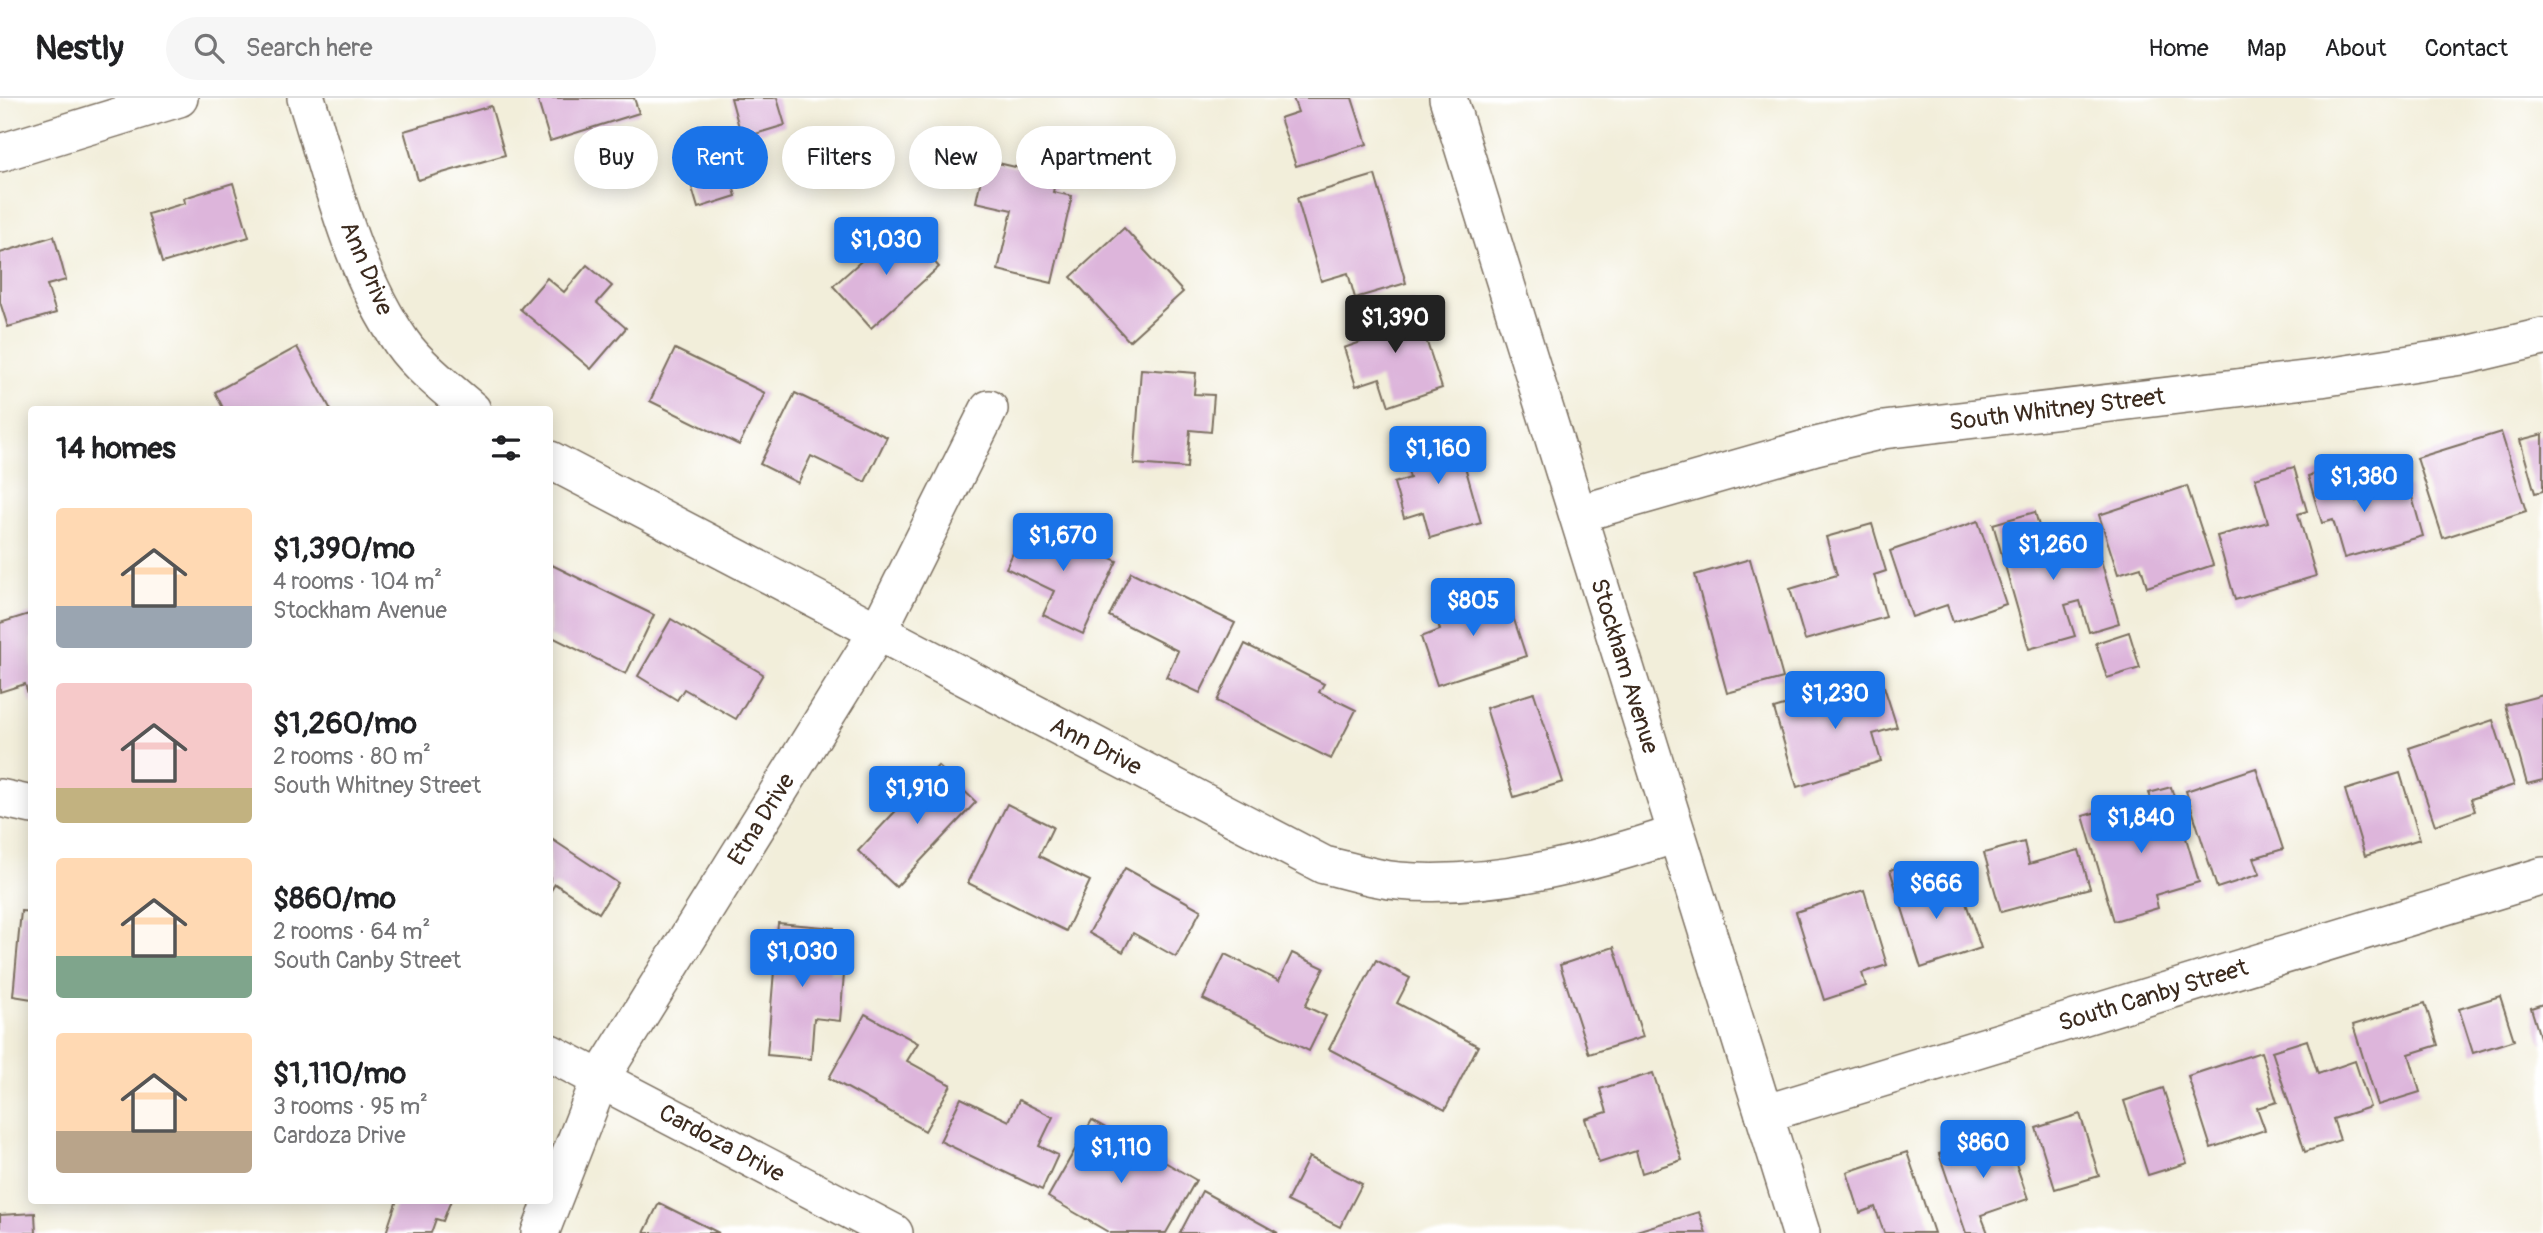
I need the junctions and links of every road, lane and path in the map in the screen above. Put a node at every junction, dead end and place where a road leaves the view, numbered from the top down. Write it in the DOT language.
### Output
graph roads {
  1 [pos="178,98"];
  2 [pos="306,98"];
  3 [pos="1448,98"];
  4 [pos="0,153"];
  5 [pos="2543,337"];
  6 [pos="467,406"];
  7 [pos="989,409"];
  8 [pos="553,462"];
  9 [pos="1578,514"];
  10 [pos="877,633"];
  11 [pos="0,798"];
  12 [pos="28,804"];
  13 [pos="1676,834"];
  14 [pos="2543,876"];
  15 [pos="553,1055"];
  16 [pos="600,1079"];
  17 [pos="1764,1114"];
  18 [pos="553,1200"];
  19 [pos="551,1204"];
  20 [pos="540,1233"];
  21 [pos="894,1233"];
  22 [pos="1801,1233"];
  1 -- 4 [label="street"];
  2 -- 6 [label="street, Ann Drive"];
  3 -- 9 [label="street, Stockham Avenue"];
  5 -- 9 [label="street, South Whitney Street"];
  7 -- 10 [label="street, Etna Drive"];
  8 -- 10 [label="street, Ann Drive"];
  9 -- 13 [label="street, Stockham Avenue"];
  10 -- 13 [label="street, Ann Drive"];
  10 -- 16 [label="street, Etna Drive"];
  11 -- 12 [label="street"];
  13 -- 17 [label="street, Stockham Avenue"];
  14 -- 17 [label="street, South Canby Street"];
  15 -- 16 [label="street, Cardoza Drive"];
  16 -- 18 [label="street, Etna Drive"];
  16 -- 21 [label="street, Cardoza Drive"];
  17 -- 22 [label="street, Stockham Avenue"];
  19 -- 20 [label="street, Etna Drive"];
}
